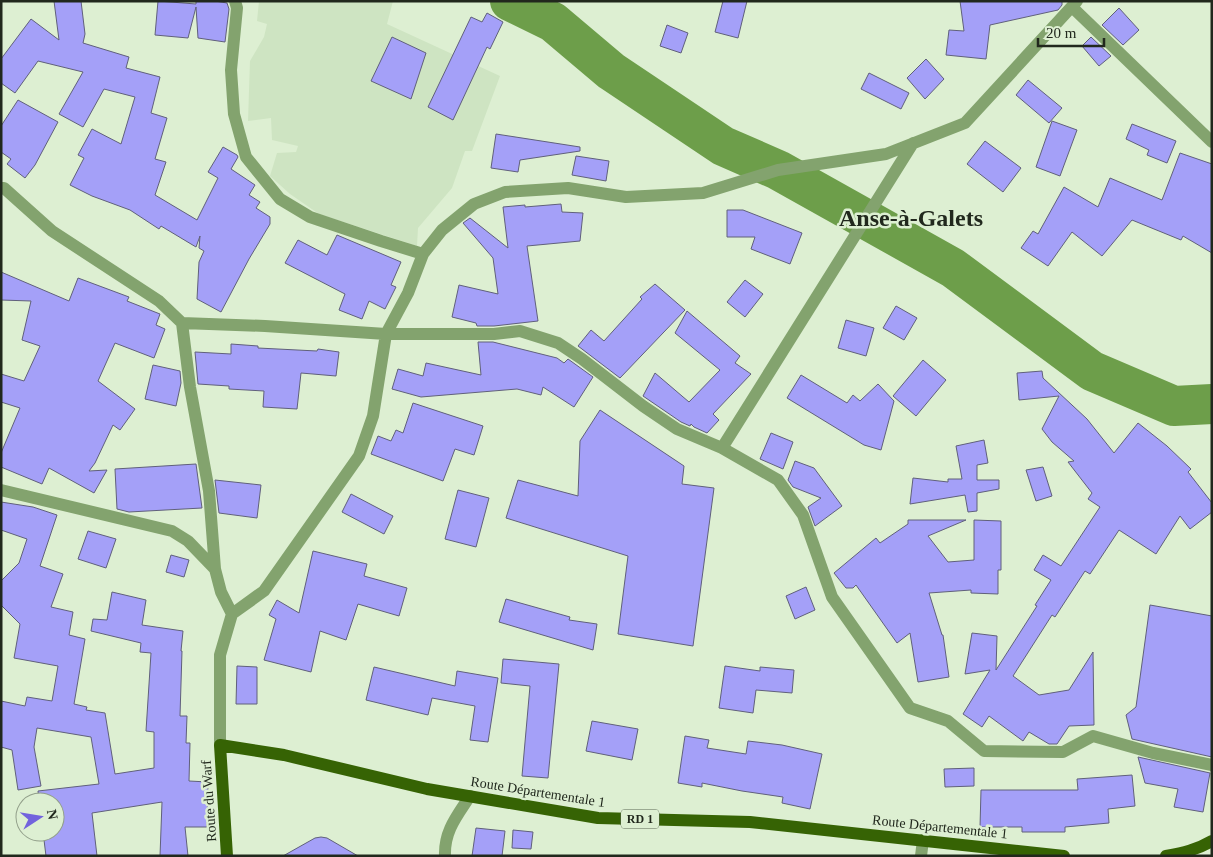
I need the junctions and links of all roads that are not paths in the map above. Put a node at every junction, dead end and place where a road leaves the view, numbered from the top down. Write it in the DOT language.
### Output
graph roads {
  1 [pos="235,1"];
  2 [pos="1075,4"];
  3 [pos="1212,142"];
  4 [pos="913,143"];
  5 [pos="1,188"];
  6 [pos="423,254"];
  7 [pos="182,323"];
  8 [pos="386,334"];
  9 [pos="722,448"];
  10 [pos="1,490"];
  11 [pos="215,569"];
  12 [pos="232,614"];
  13 [pos="220,745"];
  14 [pos="1212,765"];
  15 [pos="470,796"];
  16 [pos="923,840"];
  17 [pos="1208,848"];
  18 [pos="227,856"];
  19 [pos="445,856"];
  20 [pos="921,856"];
  21 [pos="1064,856"];
  22 [pos="1166,856"];
  1 -- 6 [label="street"];
  2 -- 3 [label="street"];
  2 -- 4 [label="street"];
  4 -- 6 [label="street"];
  4 -- 9 [label="street"];
  5 -- 7 [label="street"];
  6 -- 8 [label="street"];
  7 -- 8 [label="street"];
  7 -- 11 [label="street"];
  8 -- 9 [label="street"];
  8 -- 12 [label="street"];
  9 -- 14 [label="street"];
  10 -- 11 [label="street"];
  11 -- 12 [label="street"];
  12 -- 13 [label="street"];
  13 -- 15 [label="main road, Route Départementale 1 / RD 1"];
  13 -- 18 [label="main road, Route du Warf"];
  15 -- 16 [label="main road, Route Départementale 1 / RD 1"];
  15 -- 19 [label="street"];
  16 -- 20 [label="street"];
  16 -- 21 [label="main road, Route Départementale 1 / RD 1"];
  17 -- 22 [label="main road"];
}
